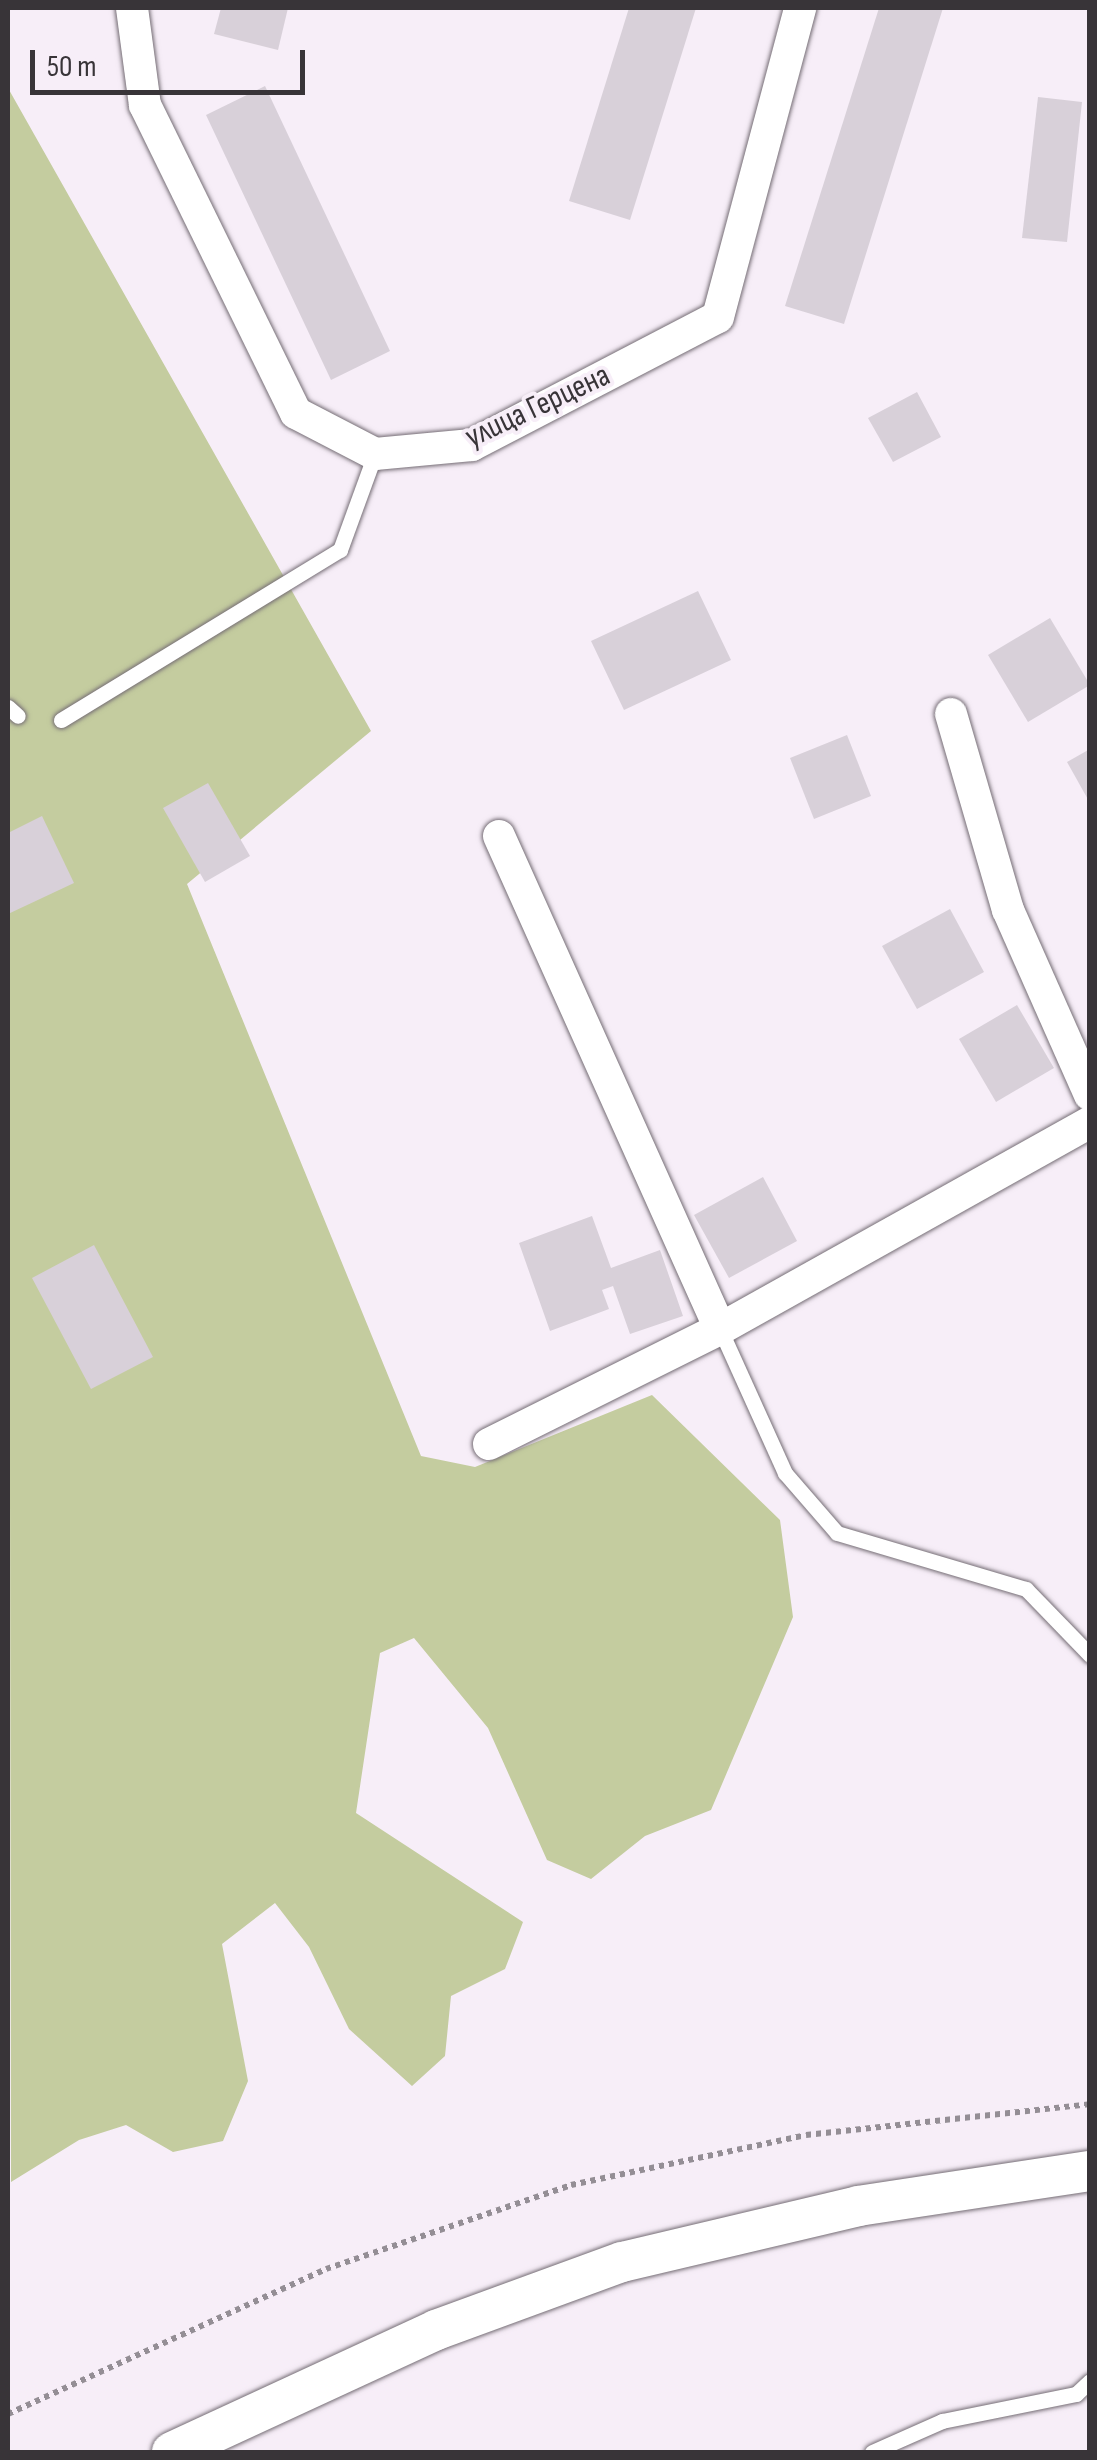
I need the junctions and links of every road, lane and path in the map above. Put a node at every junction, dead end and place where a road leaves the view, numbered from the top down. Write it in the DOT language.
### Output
graph roads {
  1 [pos="132,8"];
  2 [pos="800,8"];
  3 [pos="376,454"];
  4 [pos="950,714"];
  5 [pos="61,720"];
  6 [pos="499,836"];
  7 [pos="1090,1096"];
  8 [pos="1090,1122"];
  9 [pos="720,1329"];
  10 [pos="490,1444"];
  11 [pos="1090,1655"];
  12 [pos="1090,2104"];
  13 [pos="1090,2170"];
  14 [pos="1090,2381"];
  15 [pos="8,2414"];
  16 [pos="172,2452"];
  17 [pos="872,2452"];
  1 -- 3 [label="street"];
  2 -- 3 [label="street, улица Герцена"];
  3 -- 5 [label="lane"];
  4 -- 7 [label="street"];
  6 -- 9 [label="street"];
  8 -- 9 [label="street"];
  9 -- 10 [label="street"];
  9 -- 11 [label="lane"];
  12 -- 15 [label="path"];
  13 -- 16 [label="street"];
  14 -- 17 [label="lane"];
}
